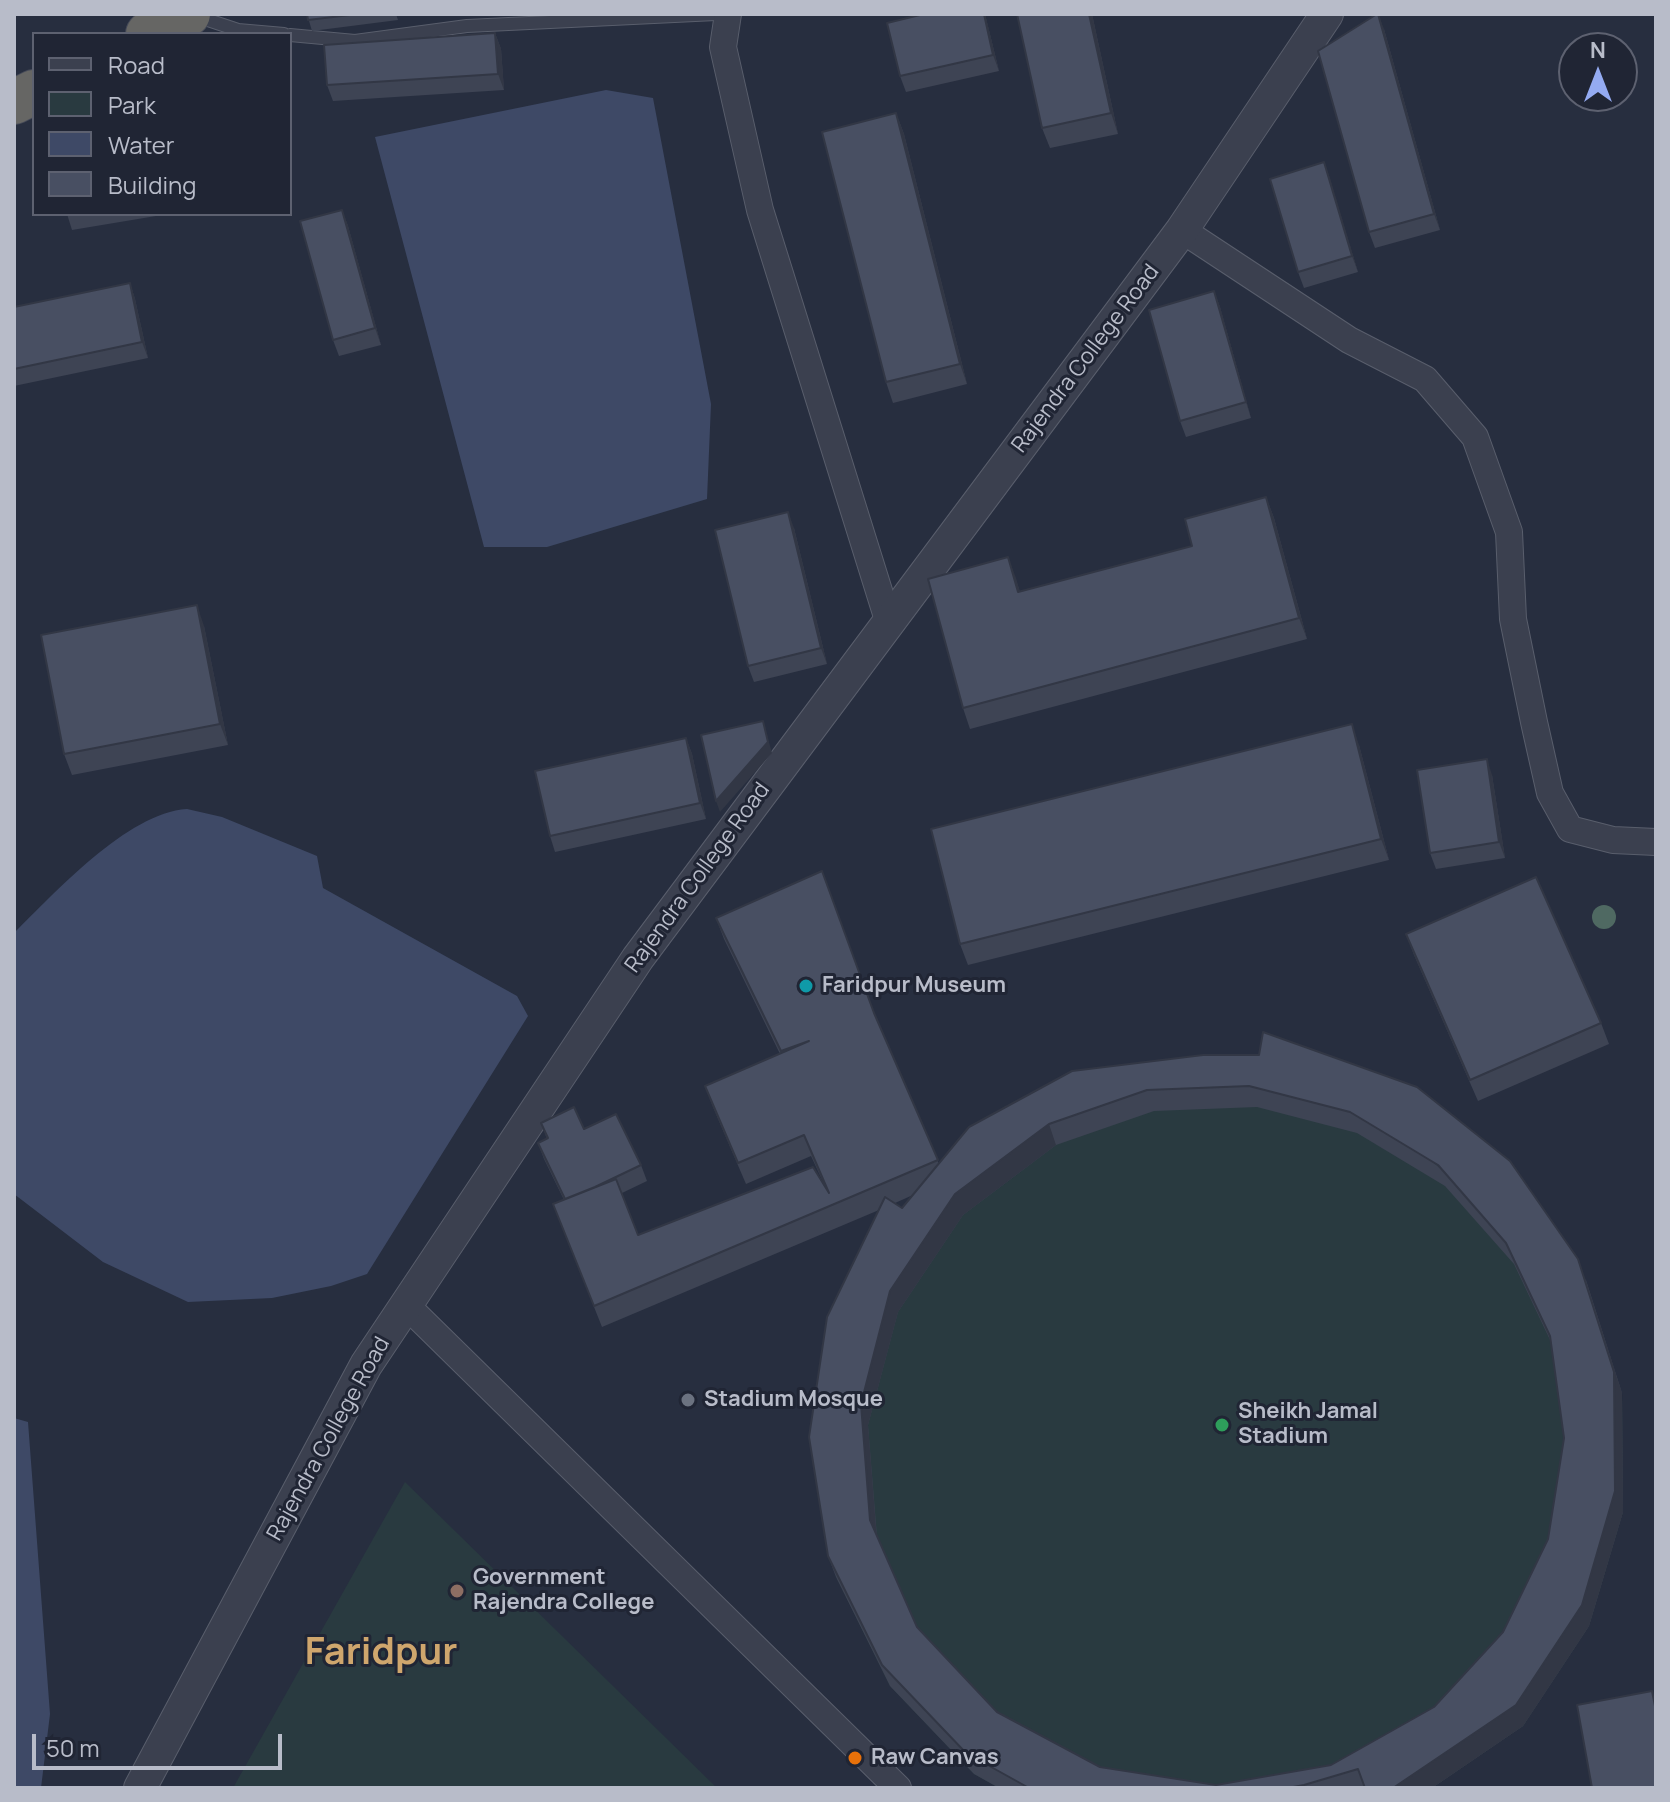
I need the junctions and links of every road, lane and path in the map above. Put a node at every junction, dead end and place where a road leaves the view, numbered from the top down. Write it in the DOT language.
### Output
graph roads {
  1 [pos="189,14"];
  2 [pos="716,14"];
  3 [pos="728,14"];
  4 [pos="1327,14"];
  5 [pos="152,32"];
  6 [pos="261,32"];
  7 [pos="292,35"];
  8 [pos="32,93"];
  9 [pos="14,102"];
  10 [pos="1182,230"];
  11 [pos="889,623"];
  12 [pos="1656,842"];
  13 [pos="406,1305"];
  14 [pos="140,1788"];
  15 [pos="898,1788"];
  1 -- 5 [label="highway"];
  1 -- 6 [label="lane"];
  2 -- 7 [label="lane"];
  3 -- 11 [label="street"];
  4 -- 10 [label="street, Rajendra College Road"];
  8 -- 9 [label="highway"];
  10 -- 11 [label="street, Rajendra College Road"];
  10 -- 12 [label="street"];
  11 -- 13 [label="street, Rajendra College Road"];
  13 -- 14 [label="street, Rajendra College Road"];
  13 -- 15 [label="street"];
}
